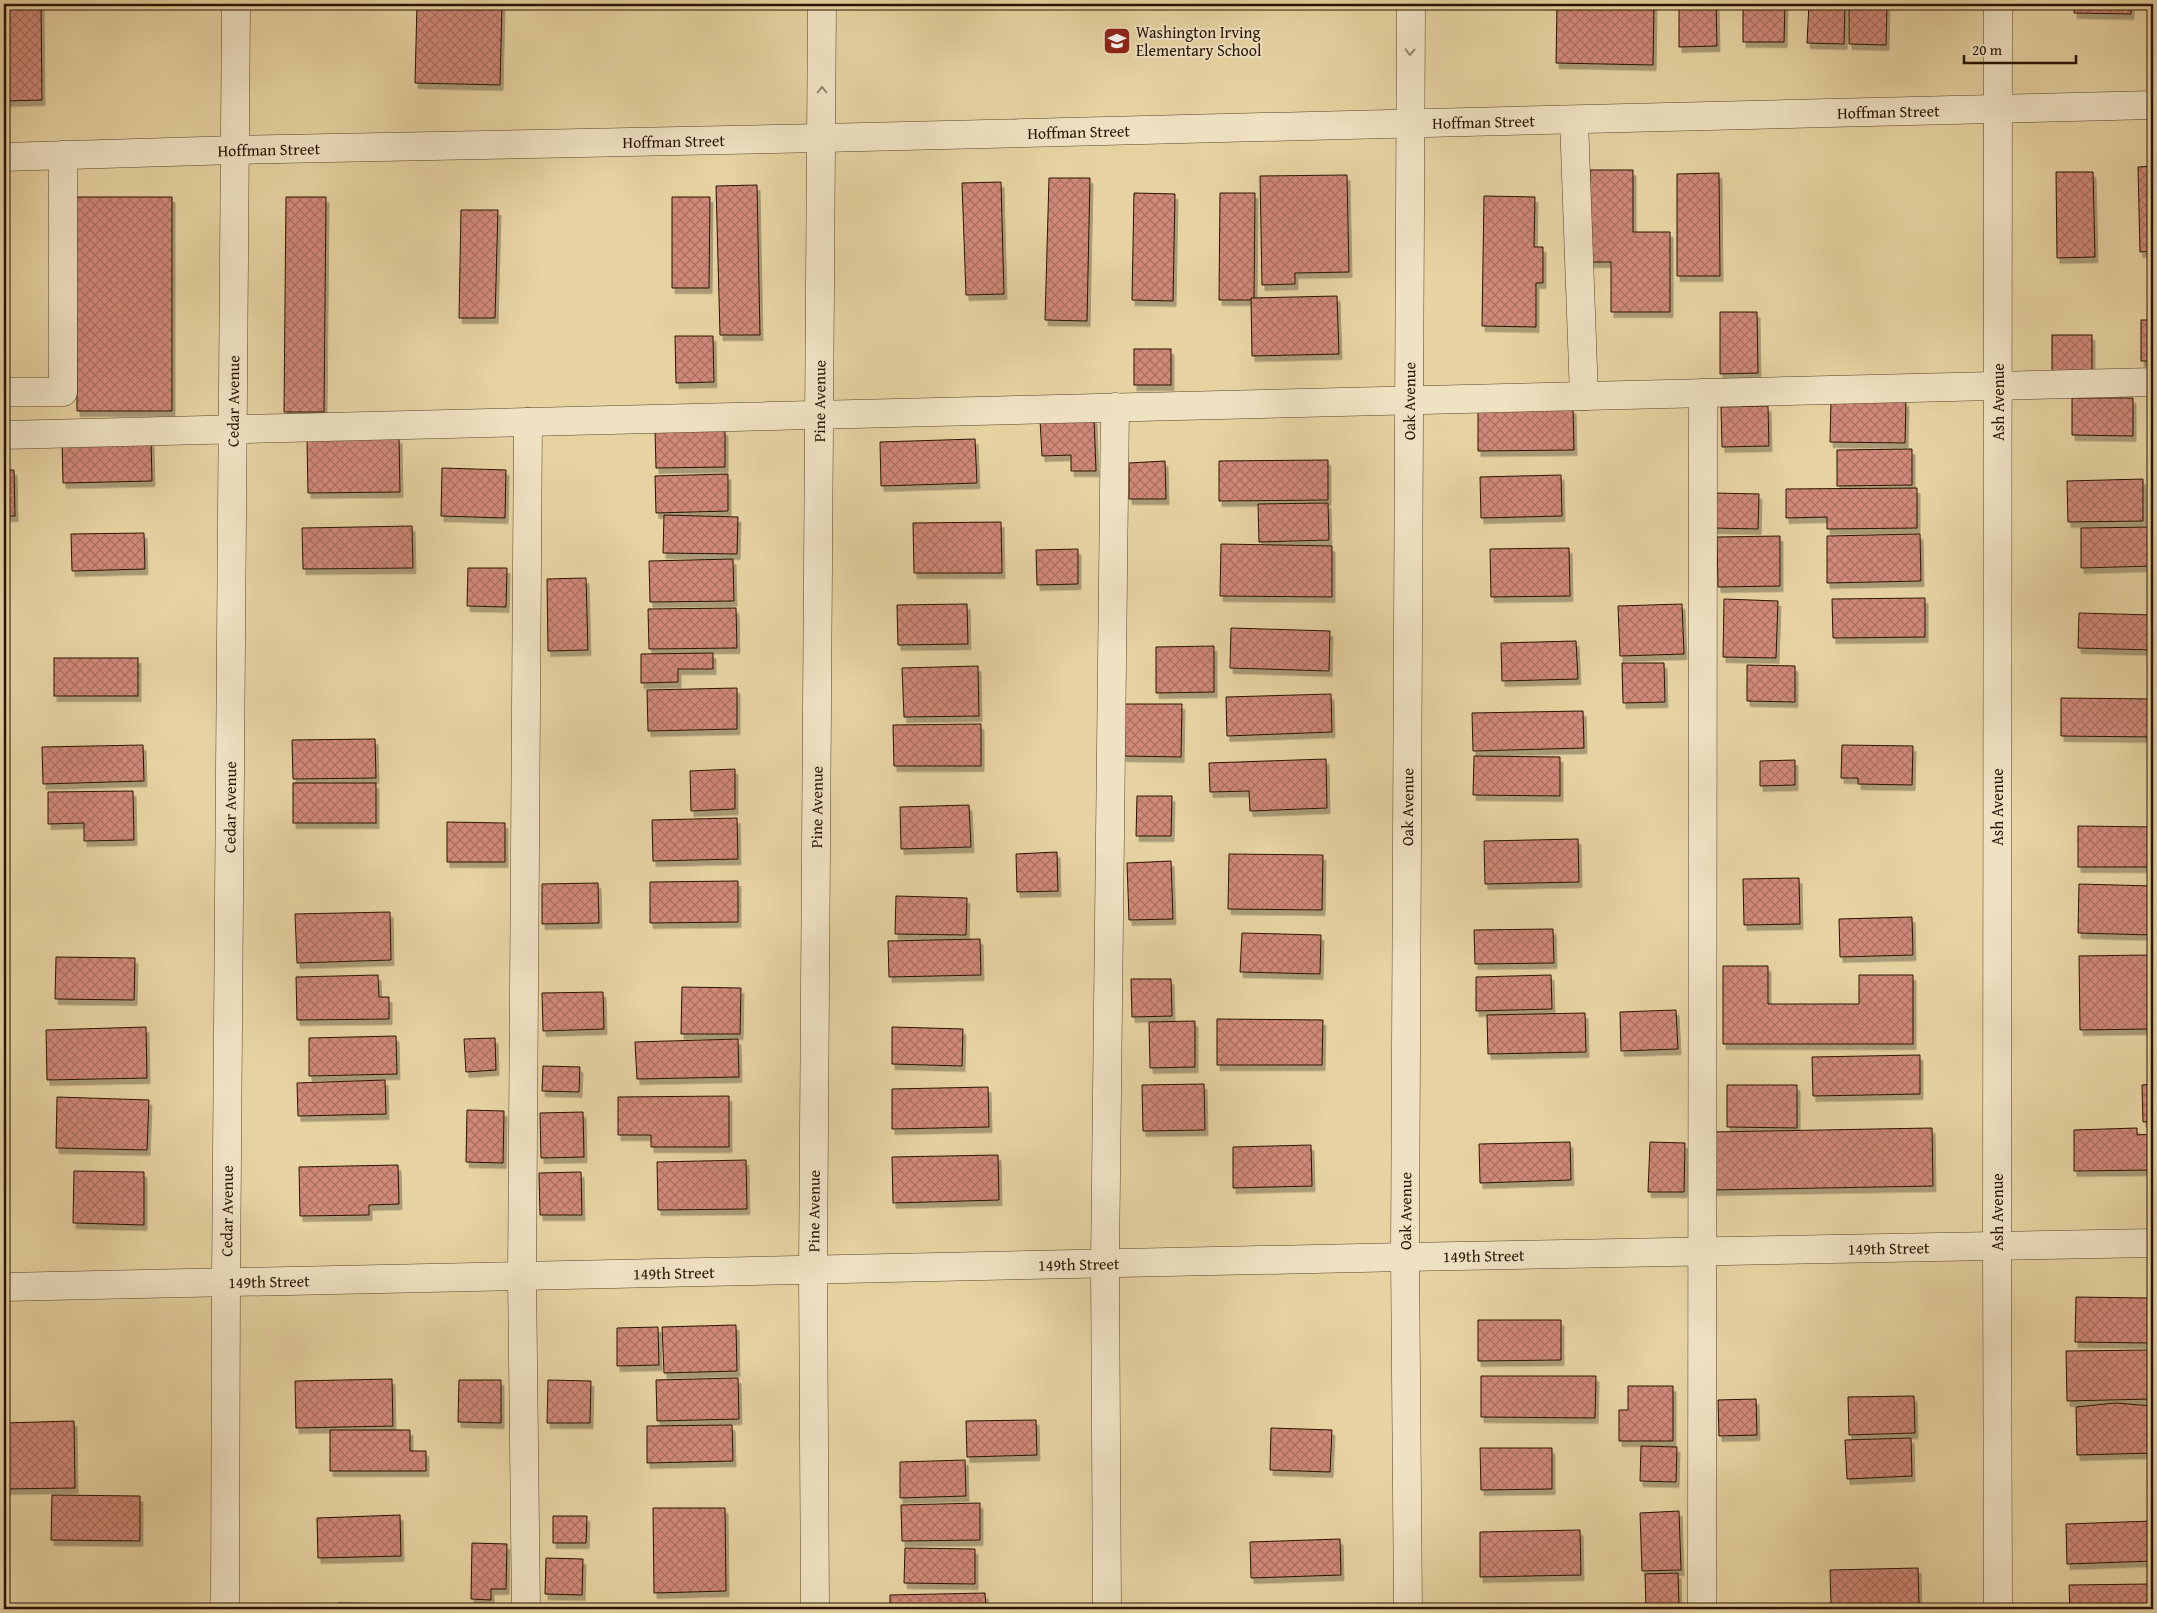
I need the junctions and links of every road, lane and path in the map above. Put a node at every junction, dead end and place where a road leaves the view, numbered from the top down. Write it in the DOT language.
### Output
graph roads {
  1 [pos="236,4"];
  2 [pos="822,4"];
  3 [pos="1411,4"];
  4 [pos="1998,4"];
  5 [pos="2153,105"];
  6 [pos="1998,109"];
  7 [pos="1574,120"];
  8 [pos="1409,125"];
  9 [pos="822,138"];
  10 [pos="235,150"];
  11 [pos="63,155"];
  12 [pos="4,157"];
  13 [pos="2153,382"];
  14 [pos="1998,385"];
  15 [pos="4,392"];
  16 [pos="1703,393"];
  17 [pos="1584,396"];
  18 [pos="1408,400"];
  19 [pos="1115,407"];
  20 [pos="820,414"];
  21 [pos="528,422"];
  22 [pos="233,430"];
  23 [pos="4,435"];
  24 [pos="2153,1243"];
  25 [pos="1997,1246"];
  26 [pos="1701,1252"];
  27 [pos="1405,1256"];
  28 [pos="1105,1264"];
  29 [pos="813,1271"];
  30 [pos="522,1277"];
  31 [pos="226,1283"];
  32 [pos="4,1287"];
  33 [pos="225,1609"];
  34 [pos="526,1609"];
  35 [pos="815,1609"];
  36 [pos="1107,1609"];
  37 [pos="1408,1609"];
  38 [pos="1702,1609"];
  39 [pos="1998,1609"];
  1 -- 10 [label="street, Cedar Avenue"];
  9 -- 2 [label="street, Pine Avenue, one-way"];
  3 -- 8 [label="street, Oak Avenue, one-way"];
  4 -- 6 [label="street, Ash Avenue"];
  5 -- 6 [label="street, Hoffman Street"];
  6 -- 7 [label="street, Hoffman Street"];
  6 -- 14 [label="street, Ash Avenue"];
  7 -- 8 [label="street, Hoffman Street"];
  7 -- 17 [label="street"];
  8 -- 9 [label="street, Hoffman Street"];
  8 -- 18 [label="street, Oak Avenue"];
  9 -- 10 [label="street, Hoffman Street"];
  9 -- 20 [label="street, Pine Avenue"];
  10 -- 11 [label="street, Hoffman Street"];
  10 -- 22 [label="street, Cedar Avenue"];
  11 -- 12 [label="street, Hoffman Street"];
  11 -- 15 [label="street"];
  13 -- 14 [label="street"];
  14 -- 16 [label="street"];
  14 -- 25 [label="street, Ash Avenue"];
  16 -- 17 [label="street"];
  16 -- 26 [label="street"];
  17 -- 18 [label="street"];
  18 -- 19 [label="street"];
  18 -- 27 [label="street, Oak Avenue"];
  19 -- 20 [label="street"];
  19 -- 28 [label="street"];
  20 -- 21 [label="street"];
  20 -- 29 [label="street, Pine Avenue"];
  21 -- 22 [label="street"];
  21 -- 30 [label="street"];
  22 -- 23 [label="street"];
  22 -- 31 [label="street, Cedar Avenue"];
  24 -- 25 [label="street, 149th Street"];
  25 -- 26 [label="street, 149th Street"];
  25 -- 39 [label="street, Ash Avenue"];
  26 -- 27 [label="street, 149th Street"];
  26 -- 38 [label="street"];
  27 -- 28 [label="street, 149th Street"];
  27 -- 37 [label="street, Oak Avenue"];
  28 -- 29 [label="street, 149th Street"];
  28 -- 36 [label="street"];
  29 -- 30 [label="street, 149th Street"];
  29 -- 35 [label="street, Pine Avenue"];
  30 -- 31 [label="street, 149th Street"];
  30 -- 34 [label="street"];
  31 -- 32 [label="street, 149th Street"];
  31 -- 33 [label="street, Cedar Avenue"];
}
